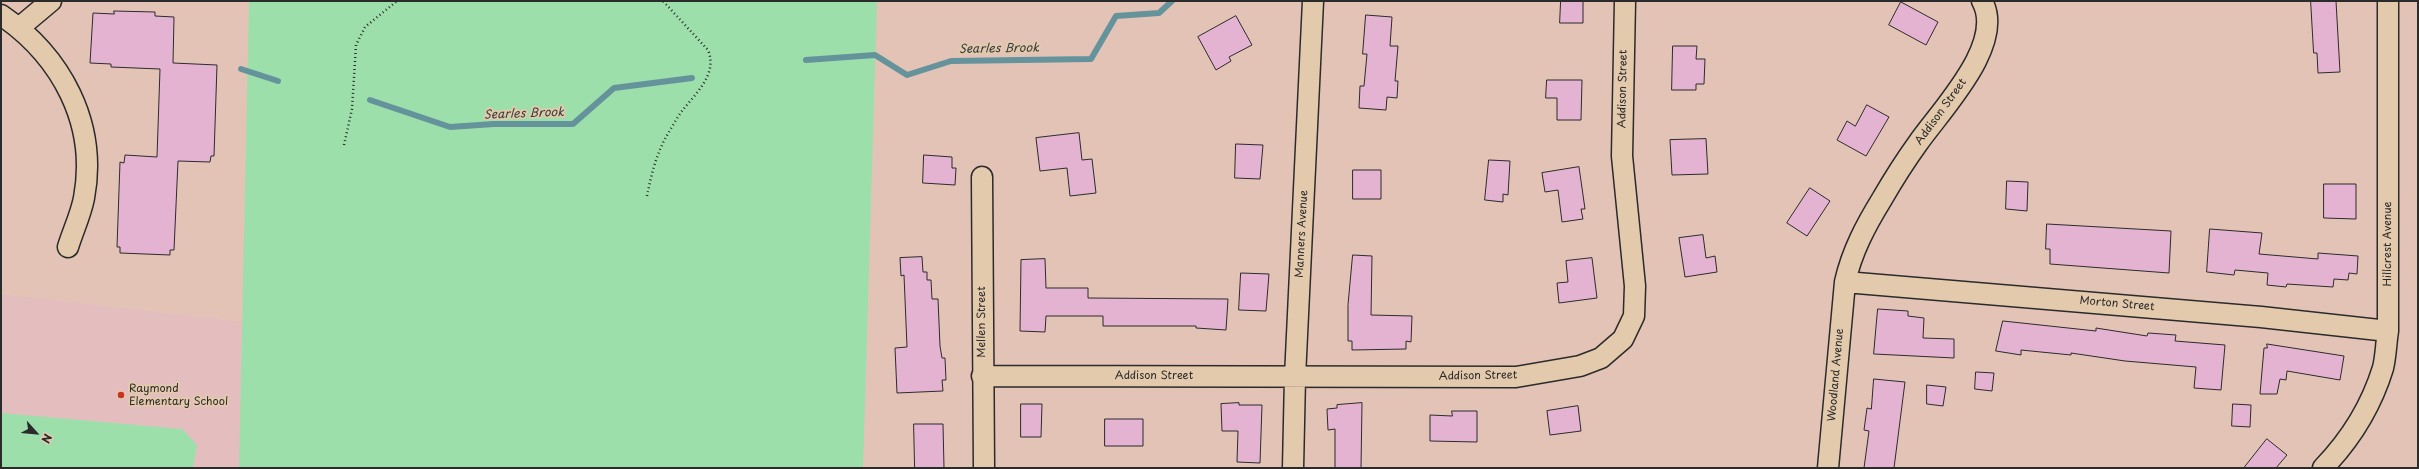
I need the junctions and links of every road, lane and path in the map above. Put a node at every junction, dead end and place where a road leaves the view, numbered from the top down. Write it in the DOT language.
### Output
graph roads {
  1 [pos="51,1"];
  2 [pos="397,1"];
  3 [pos="662,1"];
  4 [pos="1313,1"];
  5 [pos="1625,1"];
  6 [pos="1982,1"];
  7 [pos="2388,1"];
  8 [pos="1,15"];
  9 [pos="20,28"];
  10 [pos="344,145"];
  11 [pos="982,177"];
  12 [pos="647,196"];
  13 [pos="68,247"];
  14 [pos="1845,282"];
  15 [pos="2388,331"];
  16 [pos="982,376"];
  17 [pos="1295,377"];
  18 [pos="984,468"];
  19 [pos="1293,468"];
  20 [pos="1828,468"];
  21 [pos="2323,468"];
  1 -- 9 [label="street"];
  2 -- 10 [label="path"];
  3 -- 12 [label="path"];
  4 -- 17 [label="street, Manners Avenue"];
  5 -- 17 [label="street, Addison Street"];
  6 -- 14 [label="street, Addison Street"];
  7 -- 15 [label="street, Hillcrest Avenue"];
  8 -- 9 [label="street"];
  9 -- 13 [label="street"];
  11 -- 16 [label="street, Mellen Street"];
  14 -- 15 [label="street, Morton Street"];
  14 -- 20 [label="street, Woodland Avenue"];
  15 -- 21 [label="street, Hillcrest Avenue"];
  16 -- 17 [label="street, Addison Street"];
  16 -- 18 [label="street, Mellen Street"];
  17 -- 19 [label="street, Manners Avenue"];
}
